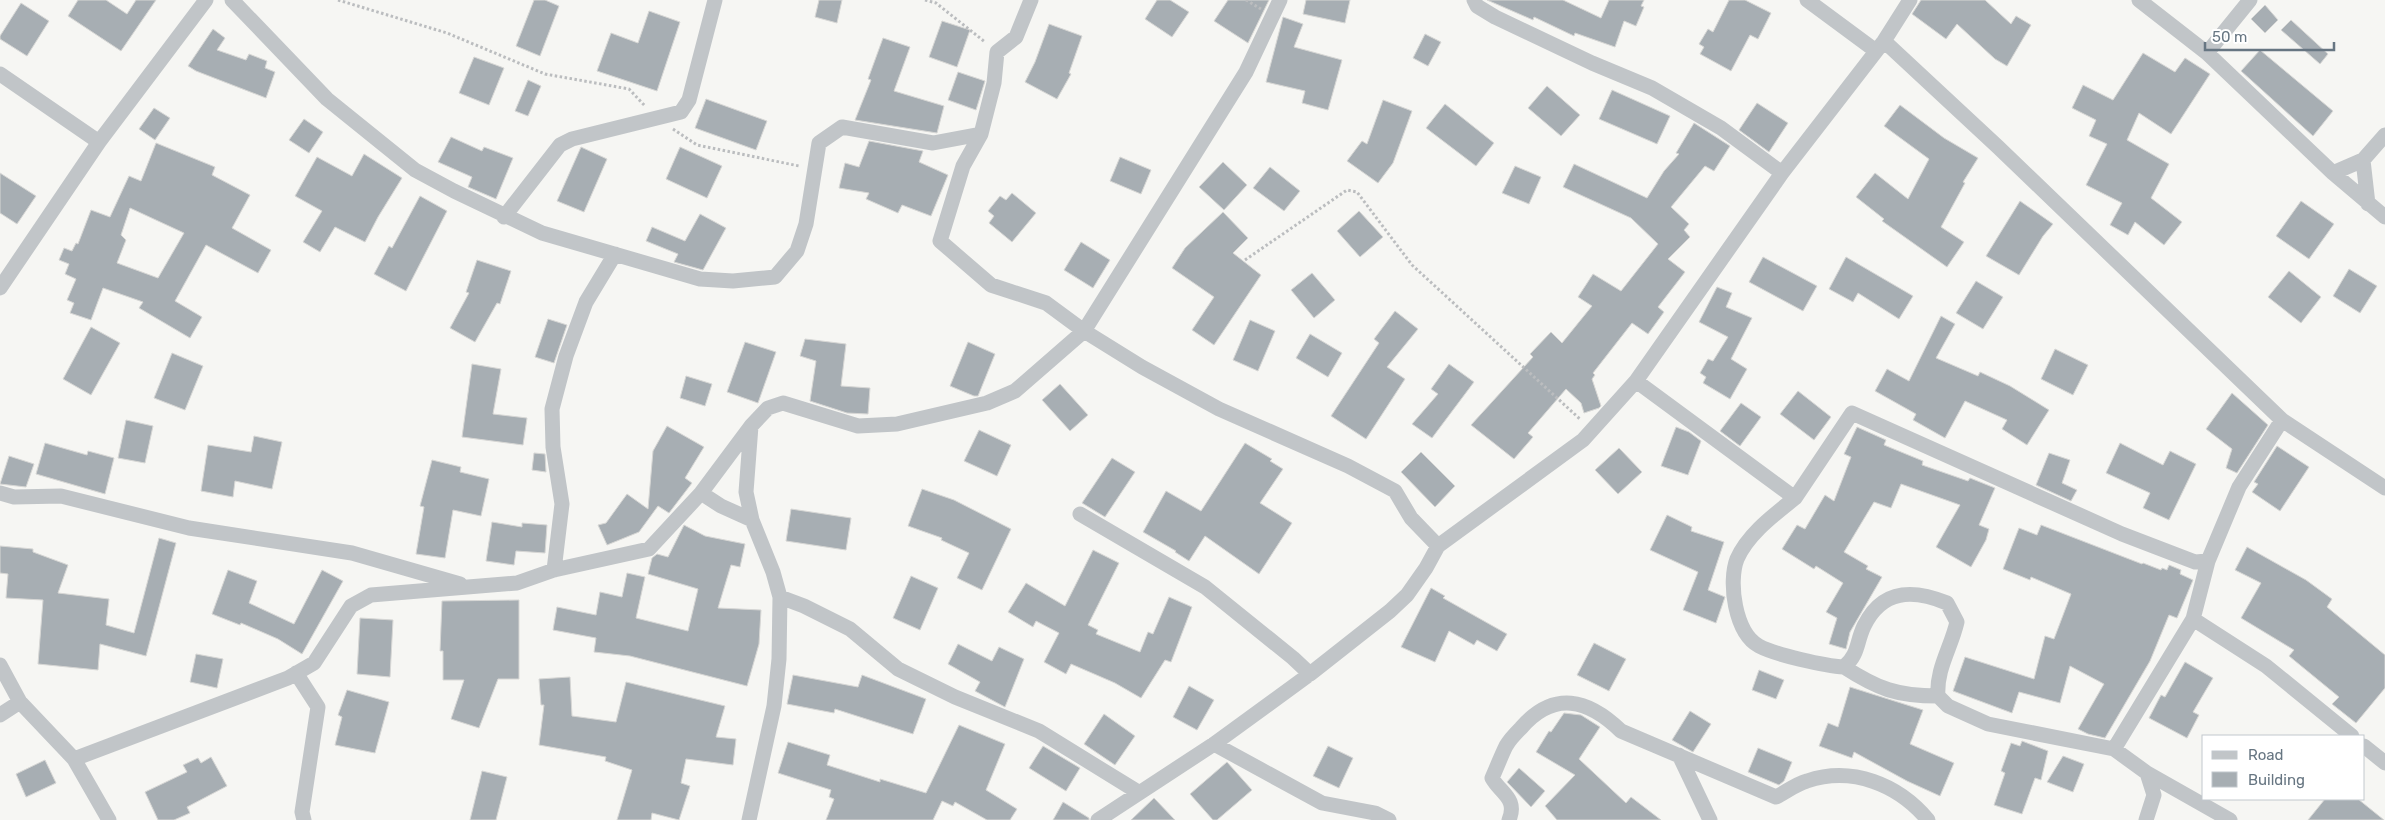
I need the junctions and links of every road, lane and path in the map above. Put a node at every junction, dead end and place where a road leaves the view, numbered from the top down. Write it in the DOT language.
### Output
graph roads {
  1 [pos="206,0"];
  2 [pos="232,0"];
  3 [pos="338,0"];
  4 [pos="715,0"];
  5 [pos="925,0"];
  6 [pos="1031,0"];
  7 [pos="1280,0"];
  8 [pos="1474,0"];
  9 [pos="1807,0"];
  10 [pos="1910,0"];
  11 [pos="2139,0"];
  12 [pos="2250,0"];
  13 [pos="1880,46"];
  14 [pos="997,52"];
  15 [pos="2207,53"];
  16 [pos="0,74"];
  17 [pos="658,120"];
  18 [pos="981,134"];
  19 [pos="2385,135"];
  20 [pos="99,142"];
  21 [pos="2363,160"];
  22 [pos="815,170"];
  23 [pos="2332,173"];
  24 [pos="1782,174"];
  25 [pos="2368,204"];
  26 [pos="504,217"];
  27 [pos="2385,218"];
  28 [pos="615,254"];
  29 [pos="1245,260"];
  30 [pos="0,288"];
  31 [pos="1084,331"];
  32 [pos="1636,381"];
  33 [pos="2282,420"];
  34 [pos="751,426"];
  35 [pos="1592,431"];
  36 [pos="2385,488"];
  37 [pos="0,493"];
  38 [pos="701,493"];
  39 [pos="1795,498"];
  40 [pos="1080,514"];
  41 [pos="752,520"];
  42 [pos="1438,546"];
  43 [pos="2208,561"];
  44 [pos="554,570"];
  45 [pos="471,588"];
  46 [pos="780,597"];
  47 [pos="2193,619"];
  48 [pos="0,665"];
  49 [pos="1844,667"];
  50 [pos="296,673"];
  51 [pos="1310,674"];
  52 [pos="1938,696"];
  53 [pos="20,702"];
  54 [pos="0,715"];
  55 [pos="2351,735"];
  56 [pos="1214,744"];
  57 [pos="2365,747"];
  58 [pos="2114,749"];
  59 [pos="1679,755"];
  60 [pos="74,758"];
  61 [pos="2385,762"];
  62 [pos="2147,774"];
  63 [pos="1138,792"];
  64 [pos="109,820"];
  65 [pos="304,820"];
  66 [pos="749,820"];
  67 [pos="1098,820"];
  68 [pos="1389,820"];
  69 [pos="1509,820"];
  70 [pos="1710,820"];
  71 [pos="1928,820"];
  72 [pos="2146,820"];
  73 [pos="2230,820"];
  1 -- 20 [label="street"];
  2 -- 26 [label="street"];
  3 -- 17 [label="path"];
  4 -- 17 [label="street"];
  5 -- 14 [label="path"];
  6 -- 14 [label="street"];
  7 -- 31 [label="street"];
  8 -- 24 [label="street"];
  9 -- 13 [label="street"];
  10 -- 13 [label="street"];
  11 -- 15 [label="street"];
  12 -- 15 [label="street"];
  13 -- 24 [label="street"];
  13 -- 33 [label="street"];
  14 -- 18 [label="street"];
  15 -- 23 [label="street"];
  16 -- 20 [label="street"];
  17 -- 22 [label="path"];
  17 -- 26 [label="street"];
  18 -- 22 [label="street"];
  18 -- 31 [label="street"];
  19 -- 21 [label="street"];
  20 -- 30 [label="street"];
  21 -- 23 [label="street"];
  21 -- 25 [label="street"];
  22 -- 28 [label="street"];
  23 -- 25 [label="street"];
  24 -- 32 [label="street"];
  25 -- 27 [label="street"];
  26 -- 28 [label="street"];
  28 -- 44 [label="street"];
  29 -- 35 [label="path"];
  31 -- 34 [label="street"];
  31 -- 42 [label="street"];
  32 -- 35 [label="street"];
  32 -- 39 [label="street"];
  33 -- 36 [label="street"];
  33 -- 43 [label="street"];
  34 -- 38 [label="street"];
  34 -- 41 [label="street"];
  35 -- 42 [label="street"];
  37 -- 45 [label="street"];
  38 -- 41 [label="street"];
  38 -- 44 [label="street"];
  39 -- 43 [label="street"];
  39 -- 49 [label="street"];
  40 -- 51 [label="street"];
  41 -- 46 [label="street"];
  42 -- 51 [label="street"];
  43 -- 47 [label="street"];
  44 -- 45 [label="street"];
  45 -- 50 [label="street"];
  46 -- 63 [label="street"];
  46 -- 66 [label="street"];
  47 -- 55 [label="street"];
  47 -- 58 [label="street"];
  48 -- 53 [label="street"];
  49 -- 52 [label="street"];
  49 -- 52 [label="street"];
  50 -- 60 [label="street"];
  50 -- 65 [label="street"];
  51 -- 56 [label="street"];
  52 -- 58 [label="street"];
  53 -- 54 [label="street"];
  53 -- 60 [label="street"];
  56 -- 63 [label="street"];
  56 -- 68 [label="street"];
  57 -- 61 [label="street"];
  58 -- 62 [label="street"];
  59 -- 69 [label="street"];
  59 -- 70 [label="street"];
  59 -- 71 [label="street"];
  60 -- 64 [label="street"];
  62 -- 72 [label="street"];
  62 -- 73 [label="street"];
  63 -- 67 [label="street"];
}
